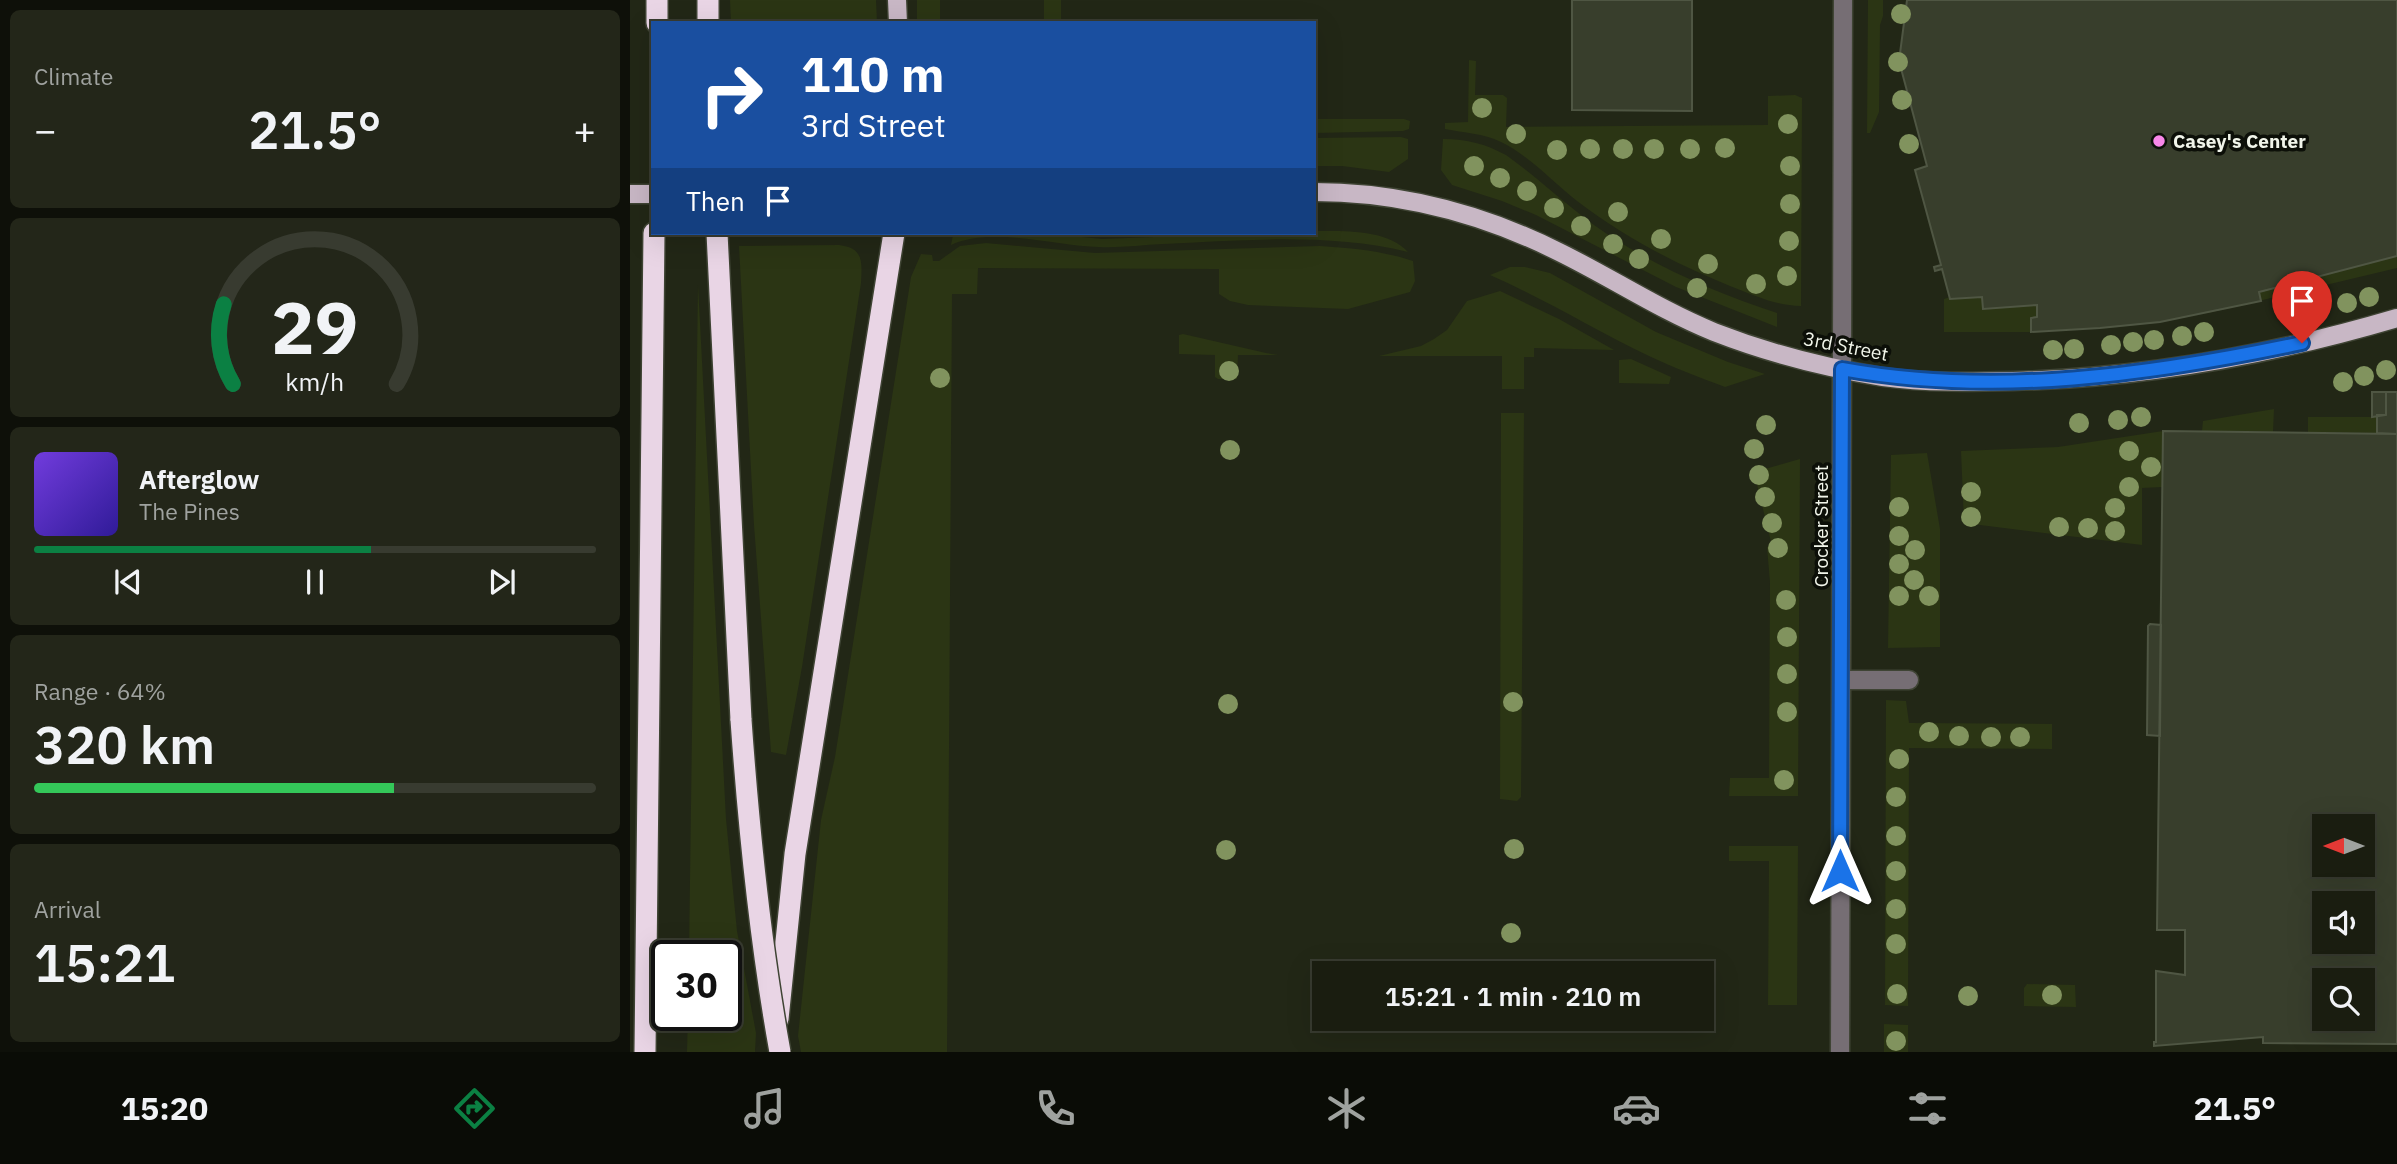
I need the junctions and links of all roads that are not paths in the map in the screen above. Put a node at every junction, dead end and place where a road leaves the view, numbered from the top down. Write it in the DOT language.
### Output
graph roads {
  1 [pos="657,0"];
  2 [pos="708,0"];
  3 [pos="897,0"];
  4 [pos="1843,0"];
  5 [pos="657,21"];
  6 [pos="708,21"];
  7 [pos="898,21"];
  8 [pos="1316,192"];
  9 [pos="630,194"];
  10 [pos="651,194"];
  11 [pos="654,235"];
  12 [pos="717,235"];
  13 [pos="894,235"];
  14 [pos="2397,318"];
  15 [pos="1842,369"];
  16 [pos="1841,680"];
  17 [pos="1909,680"];
  18 [pos="645,1052"];
  19 [pos="778,1052"];
  20 [pos="1840,1052"];
  1 -- 5 [label="highway"];
  2 -- 6 [label="highway"];
  3 -- 7 [label="main road"];
  4 -- 15 [label="street, Crocker Street"];
  8 -- 15 [label="main road, 3rd Street"];
  9 -- 10 [label="main road"];
  11 -- 18 [label="highway"];
  12 -- 19 [label="highway, bridge"];
  13 -- 19 [label="highway"];
  14 -- 15 [label="main road, 3rd Street"];
  15 -- 16 [label="street, Crocker Street"];
  16 -- 17 [label="street"];
  16 -- 20 [label="street, Crocker Street"];
}
